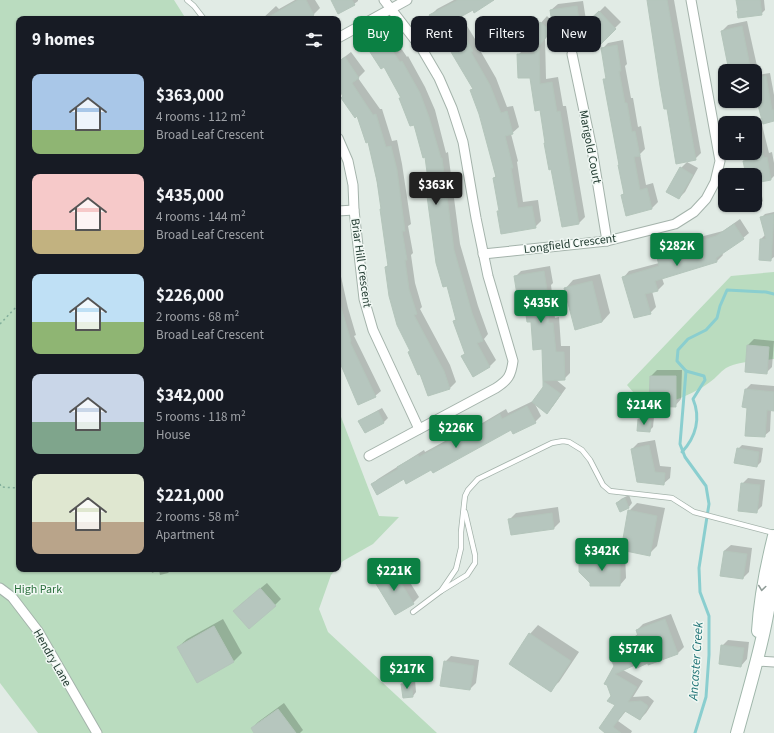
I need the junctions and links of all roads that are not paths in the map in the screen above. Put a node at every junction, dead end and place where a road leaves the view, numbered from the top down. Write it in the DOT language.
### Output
graph roads {
  1 [pos="187,0"];
  2 [pos="384,0"];
  3 [pos="407,0"];
  4 [pos="691,0"];
  5 [pos="390,9"];
  6 [pos="202,16"];
  7 [pos="341,36"];
  8 [pos="572,54"];
  9 [pos="341,145"];
  10 [pos="354,210"];
  11 [pos="341,211"];
  12 [pos="607,241"];
  13 [pos="483,254"];
  14 [pos="418,429"];
  15 [pos="369,456"];
  16 [pos="464,509"];
  17 [pos="774,535"];
  18 [pos="774,555"];
  19 [pos="0,588"];
  20 [pos="441,591"];
  21 [pos="413,612"];
  22 [pos="757,660"];
  23 [pos="774,662"];
  24 [pos="97,733"];
  25 [pos="737,733"];
  1 -- 6 [label="lane"];
  2 -- 5 [label="street"];
  3 -- 5 [label="street"];
  4 -- 12 [label="street, Longfield Crescent"];
  5 -- 7 [label="street"];
  5 -- 13 [label="street"];
  8 -- 12 [label="street, Marigold Court"];
  9 -- 10 [label="street, Briar Hill Crescent"];
  10 -- 11 [label="street"];
  10 -- 14 [label="street, Briar Hill Crescent"];
  12 -- 13 [label="street, Longfield Crescent"];
  13 -- 14 [label="street"];
  14 -- 15 [label="street"];
  16 -- 17 [label="lane"];
  16 -- 20 [label="lane"];
  16 -- 20 [label="lane"];
  17 -- 22 [label="main road, one-way"];
  18 -- 22 [label="main road"];
  19 -- 24 [label="street, Hendry Lane"];
  20 -- 21 [label="lane"];
  22 -- 23 [label="street"];
  22 -- 25 [label="main road"];
}
